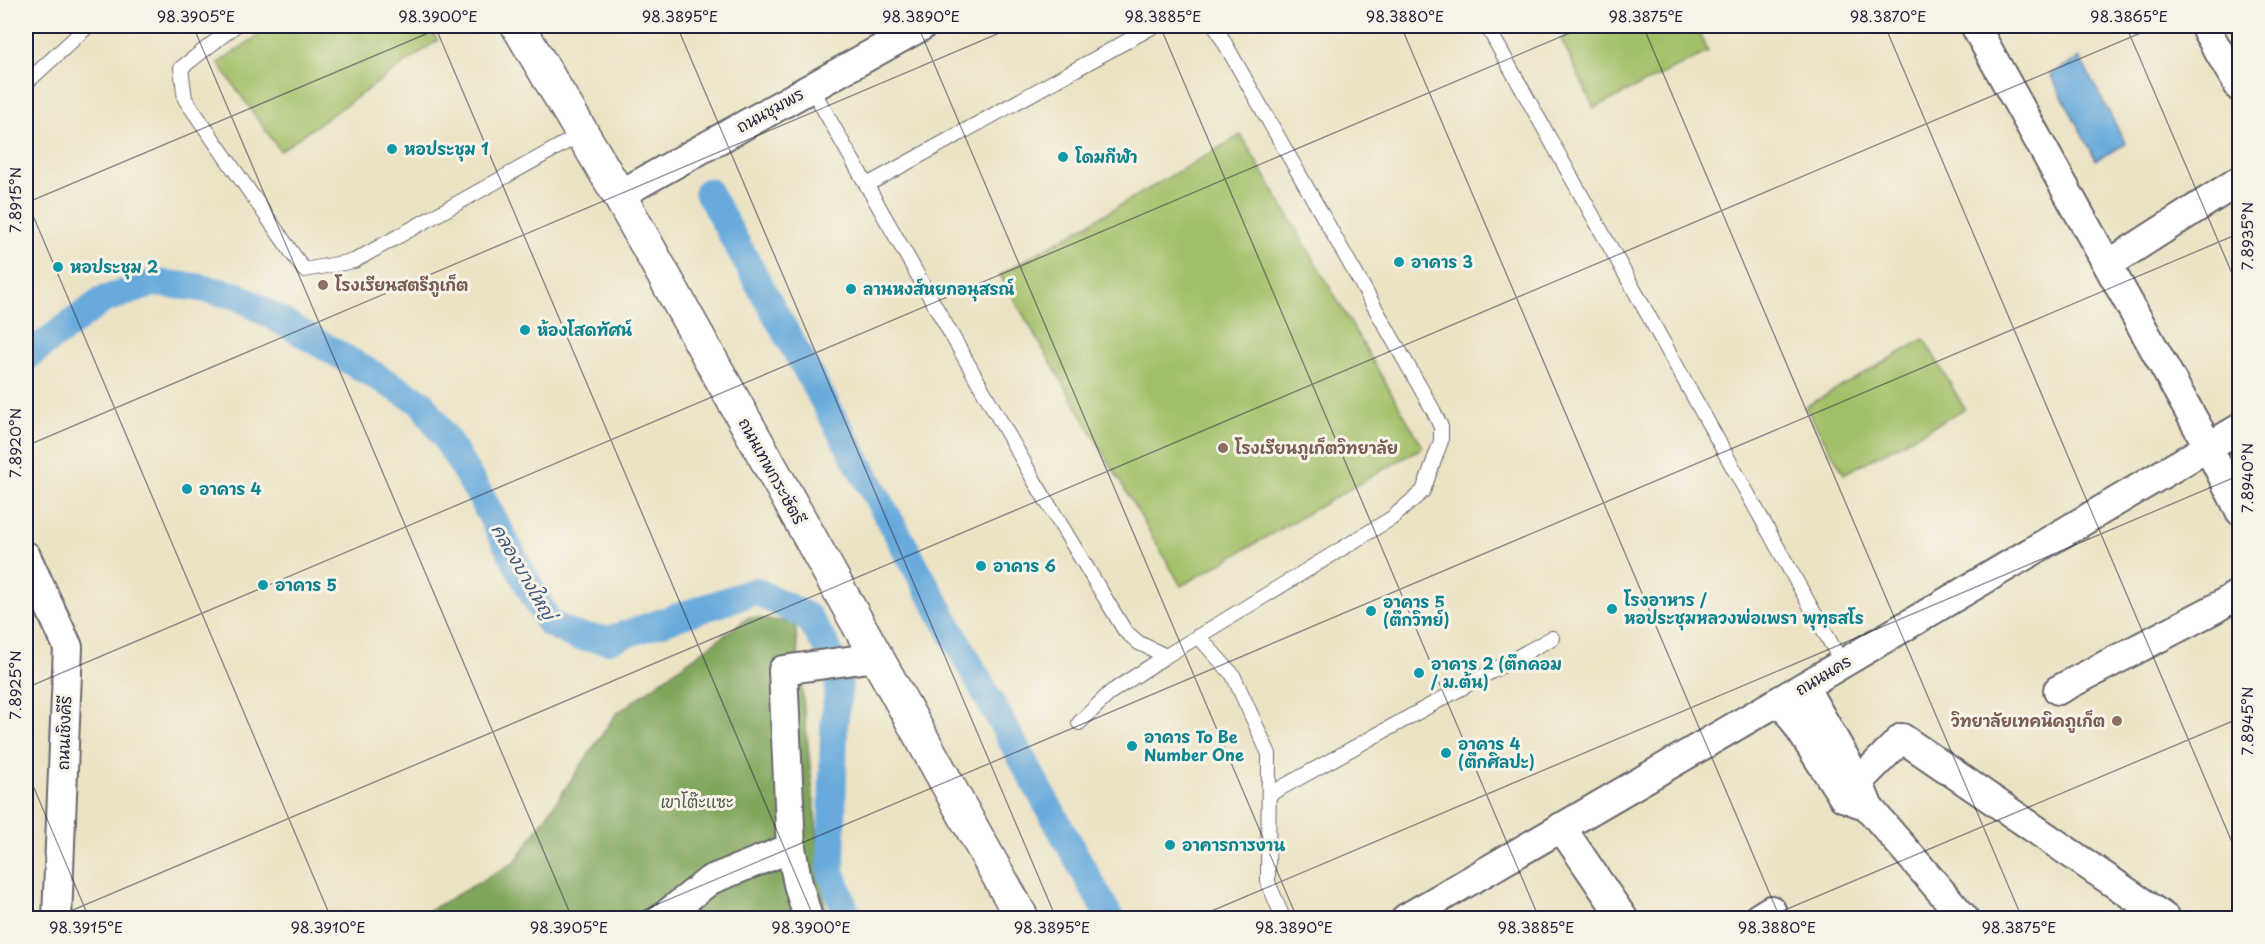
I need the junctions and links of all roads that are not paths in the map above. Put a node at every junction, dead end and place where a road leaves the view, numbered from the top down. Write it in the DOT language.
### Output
graph roads {
  1 [pos="88,26"];
  2 [pos="235,26"];
  3 [pos="518,26"];
  4 [pos="922,26"];
  5 [pos="1154,26"];
  6 [pos="1215,26"];
  7 [pos="1487,26"];
  8 [pos="1975,26"];
  9 [pos="2204,26"];
  10 [pos="883,35"];
  11 [pos="26,83"];
  12 [pos="811,87"];
  13 [pos="2240,88"];
  14 [pos="583,134"];
  15 [pos="2240,180"];
  16 [pos="867,185"];
  17 [pos="618,195"];
  18 [pos="2109,264"];
  19 [pos="2240,428"];
  20 [pos="2208,447"];
  21 [pos="2240,511"];
  22 [pos="26,556"];
  23 [pos="2240,593"];
  24 [pos="1198,636"];
  25 [pos="1552,638"];
  26 [pos="1166,656"];
  27 [pos="870,658"];
  28 [pos="1842,663"];
  29 [pos="2058,690"];
  30 [pos="1793,693"];
  31 [pos="1079,723"];
  32 [pos="1270,794"];
  33 [pos="1857,795"];
  34 [pos="1561,827"];
  35 [pos="791,848"];
  36 [pos="1416,916"];
  37 [pos="1956,916"];
  38 [pos="57,918"];
  39 [pos="662,918"];
  40 [pos="808,918"];
  41 [pos="1022,918"];
  42 [pos="1283,918"];
  43 [pos="1623,918"];
  44 [pos="2165,918"];
  1 -- 11 [label="lane"];
  2 -- 14 [label="lane"];
  3 -- 14 [label="main road, ถนนเทพกระษัตรี"];
  4 -- 10 [label="street, ถนนชุมพร"];
  5 -- 16 [label="lane"];
  6 -- 24 [label="lane"];
  7 -- 28 [label="lane"];
  8 -- 18 [label="street"];
  9 -- 13 [label="street"];
  10 -- 12 [label="street, ถนนชุมพร"];
  12 -- 16 [label="lane"];
  12 -- 17 [label="street, ถนนชุมพร"];
  14 -- 17 [label="main road, ถนนเทพกระษัตรี"];
  15 -- 18 [label="street"];
  16 -- 26 [label="lane"];
  17 -- 27 [label="main road, ถนนเทพกระษัตรี"];
  18 -- 20 [label="street"];
  19 -- 20 [label="street, ถนนนคร"];
  20 -- 21 [label="street"];
  20 -- 28 [label="street, ถนนนคร"];
  22 -- 38 [label="street, ถนนเชิงคีรี"];
  23 -- 29 [label="street"];
  24 -- 26 [label="lane"];
  24 -- 32 [label="lane"];
  25 -- 32 [label="lane"];
  26 -- 31 [label="lane"];
  27 -- 35 [label="street"];
  27 -- 41 [label="main road, ถนนเทพกระษัตรี"];
  28 -- 30 [label="street, ถนนนคร"];
  30 -- 33 [label="street"];
  30 -- 34 [label="street, ถนนนคร"];
  32 -- 42 [label="lane"];
  33 -- 37 [label="street"];
  33 -- 44 [label="street"];
  34 -- 36 [label="street, ถนนนคร"];
  34 -- 43 [label="street"];
  35 -- 39 [label="street"];
  35 -- 40 [label="street"];
}
